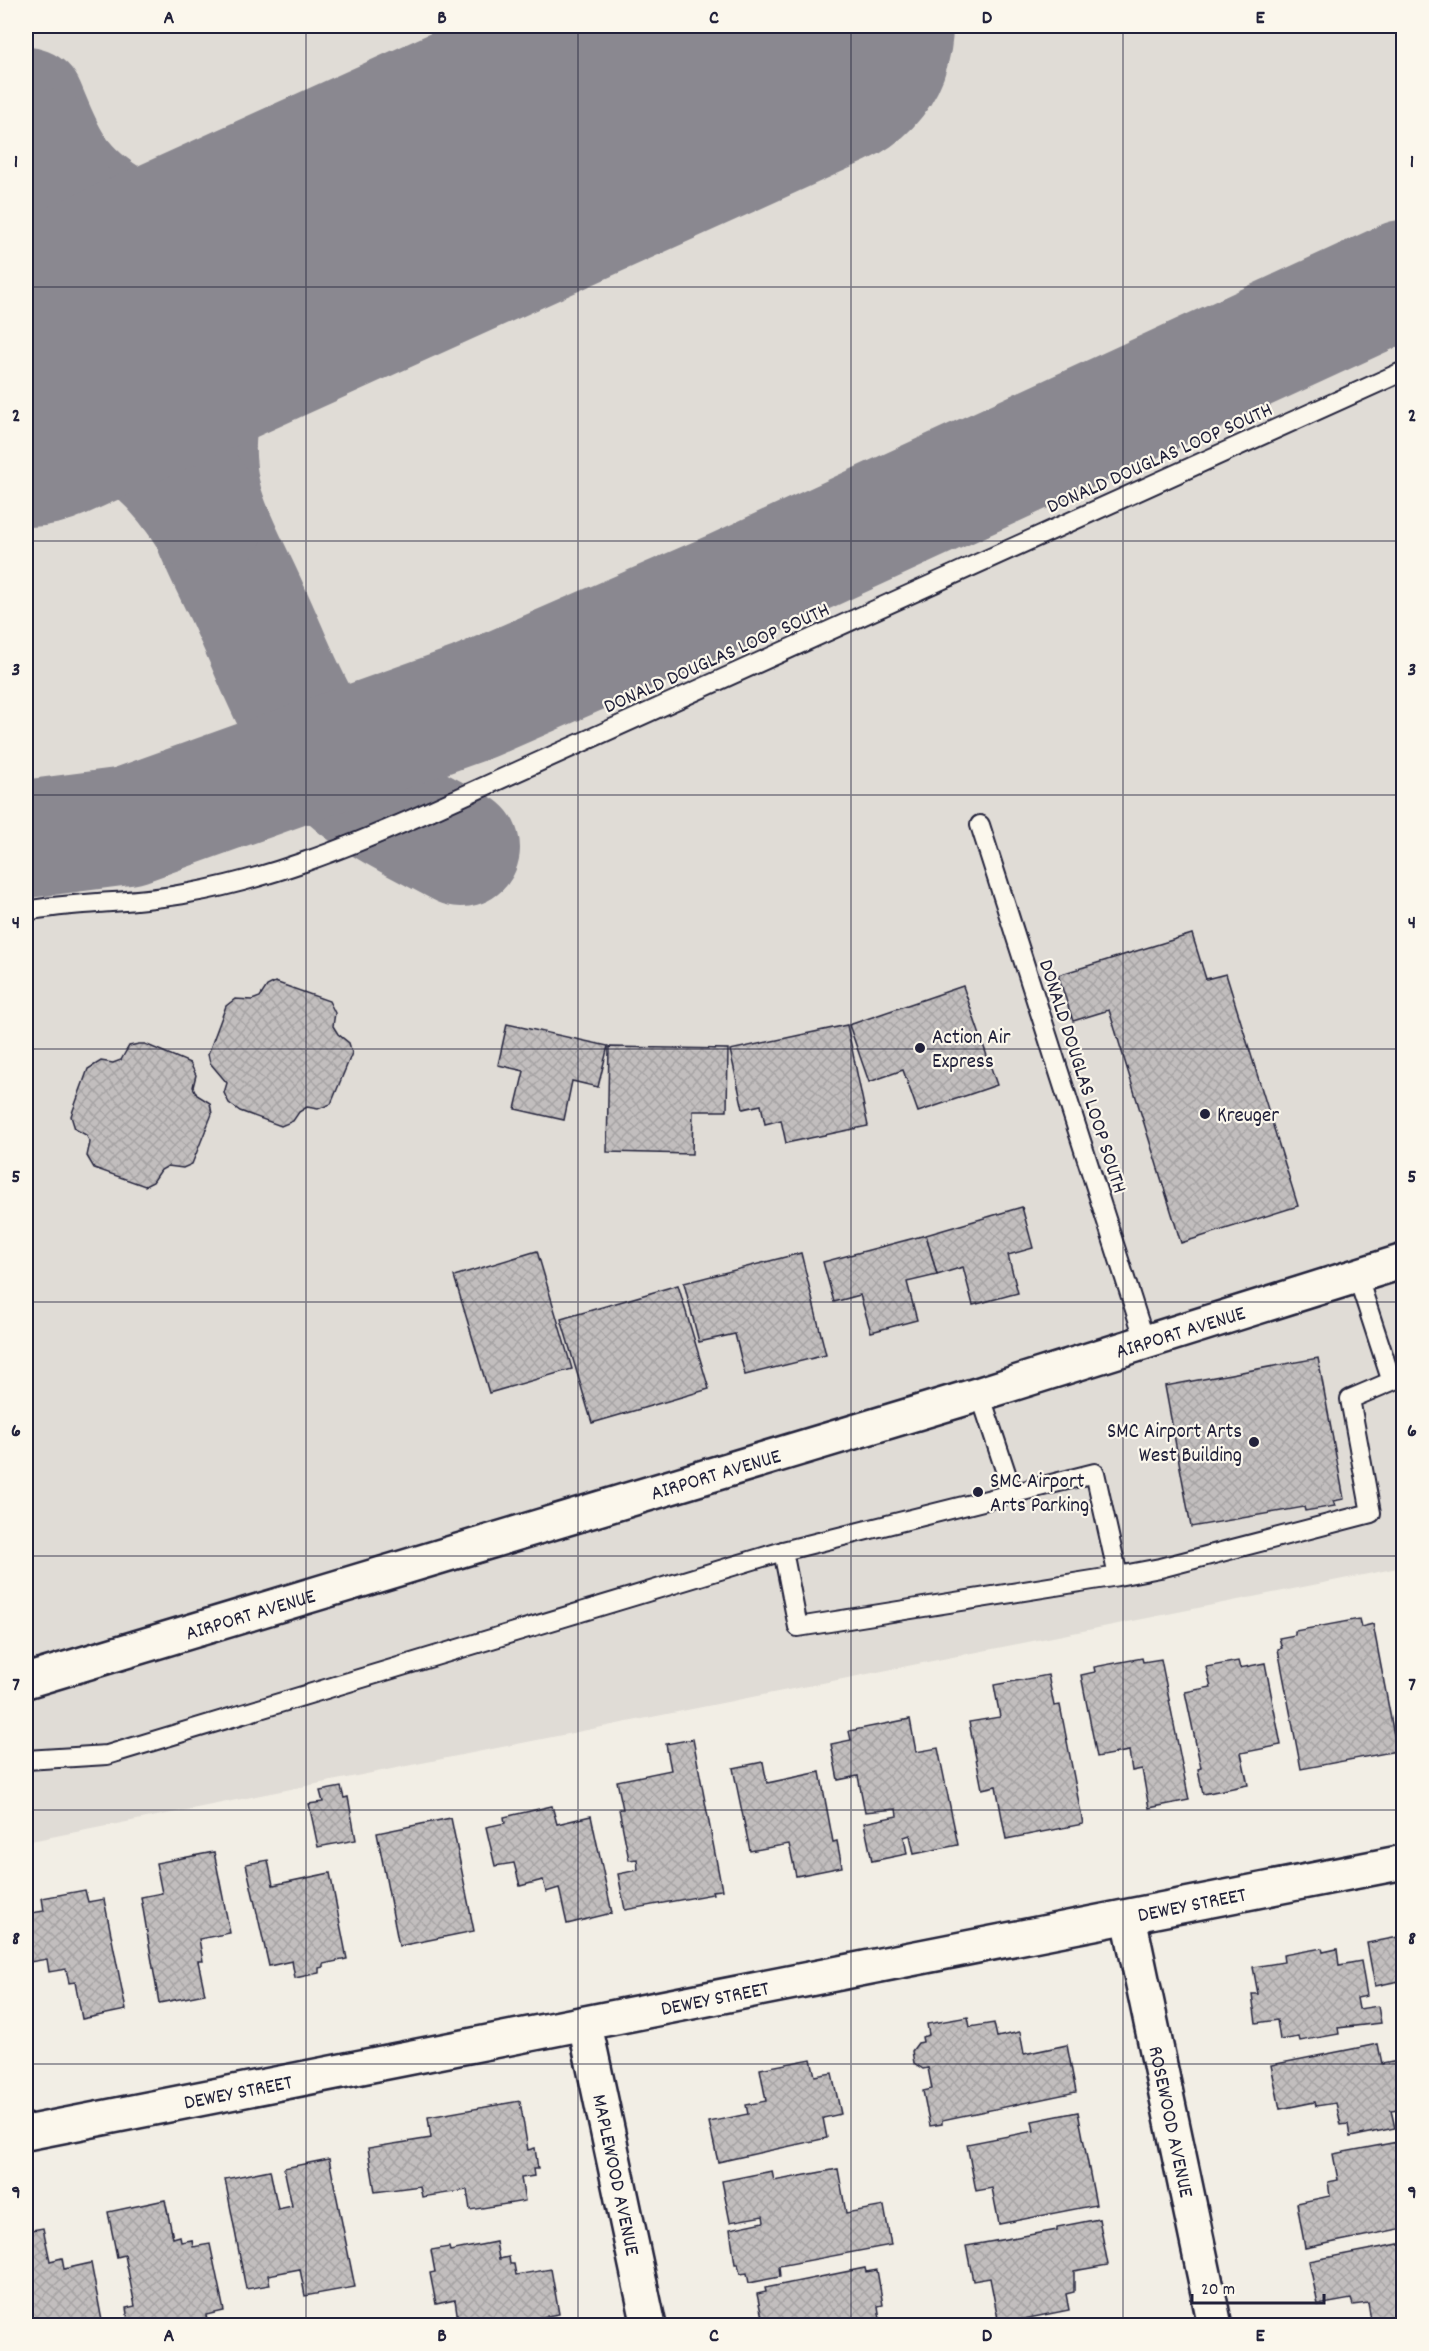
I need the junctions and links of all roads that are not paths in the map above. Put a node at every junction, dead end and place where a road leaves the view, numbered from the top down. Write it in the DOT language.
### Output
graph roads {
  1 [pos="1404,371"];
  2 [pos="980,825"];
  3 [pos="26,911"];
  4 [pos="1404,1261"];
  5 [pos="1357,1275"];
  6 [pos="1146,1341"];
  7 [pos="1397,1378"];
  8 [pos="980,1394"];
  9 [pos="1013,1494"];
  10 [pos="783,1551"];
  11 [pos="1118,1576"];
  12 [pos="26,1681"];
  13 [pos="26,1760"];
  14 [pos="1404,1862"];
  15 [pos="1129,1918"];
  16 [pos="585,2025"];
  17 [pos="26,2133"];
  18 [pos="649,2325"];
  19 [pos="1215,2325"];
  1 -- 3 [label="lane, DONALD DOUGLAS LOOP SOUTH"];
  2 -- 6 [label="lane, DONALD DOUGLAS LOOP SOUTH"];
  4 -- 5 [label="street, AIRPORT AVENUE"];
  5 -- 6 [label="street, AIRPORT AVENUE"];
  5 -- 7 [label="lane"];
  6 -- 8 [label="street, AIRPORT AVENUE"];
  7 -- 11 [label="lane"];
  8 -- 9 [label="lane"];
  8 -- 12 [label="street, AIRPORT AVENUE"];
  9 -- 10 [label="lane"];
  9 -- 11 [label="lane"];
  10 -- 11 [label="lane"];
  10 -- 13 [label="lane"];
  14 -- 15 [label="street, DEWEY STREET"];
  15 -- 16 [label="street, DEWEY STREET"];
  15 -- 19 [label="street, ROSEWOOD AVENUE"];
  16 -- 17 [label="street, DEWEY STREET"];
  16 -- 18 [label="street, MAPLEWOOD AVENUE"];
}
